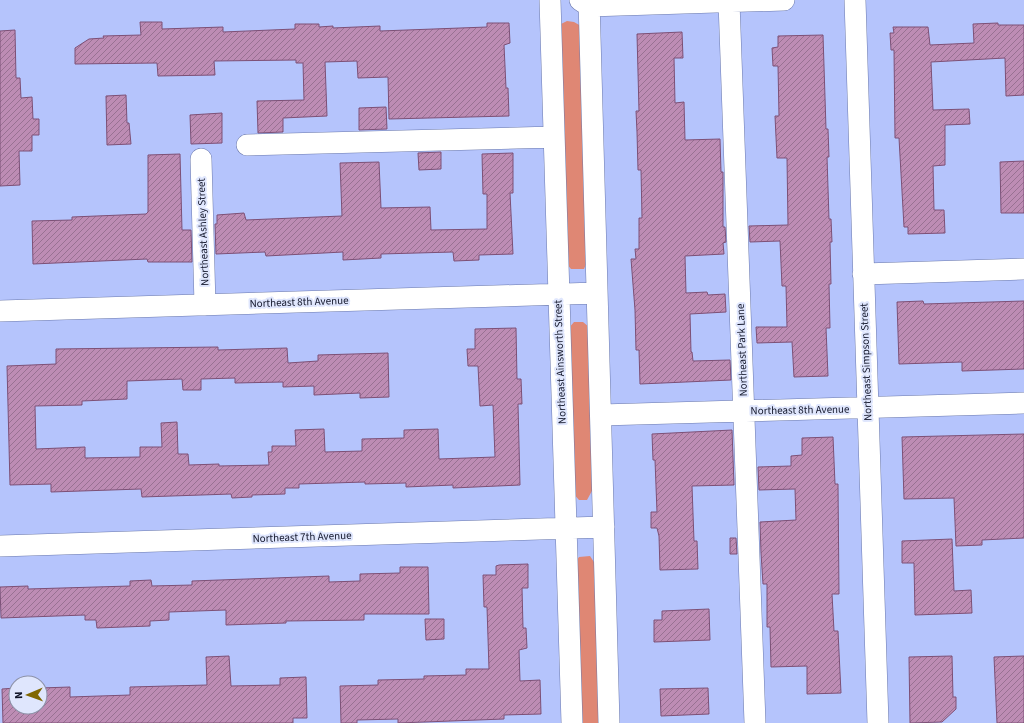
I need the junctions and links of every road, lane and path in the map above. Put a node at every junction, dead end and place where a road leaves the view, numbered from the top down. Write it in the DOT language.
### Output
graph roads {
  1 [pos="550,0"];
  2 [pos="784,0"];
  3 [pos="855,0"];
  4 [pos="586,2"];
  5 [pos="729,2"];
  6 [pos="554,137"];
  7 [pos="247,145"];
  8 [pos="201,159"];
  9 [pos="1024,270"];
  10 [pos="863,274"];
  11 [pos="597,293"];
  12 [pos="558,294"];
  13 [pos="205,305"];
  14 [pos="0,311"];
  15 [pos="1024,403"];
  16 [pos="867,408"];
  17 [pos="744,411"];
  18 [pos="601,415"];
  19 [pos="604,527"];
  20 [pos="566,528"];
  21 [pos="0,546"];
  22 [pos="572,723"];
  23 [pos="609,723"];
  24 [pos="755,723"];
  25 [pos="878,723"];
  1 -- 6 [label="street, Northeast Ainsworth Street"];
  2 -- 5 [label="street"];
  3 -- 10 [label="street, Northeast Simpson Street"];
  4 -- 5 [label="street"];
  4 -- 11 [label="street"];
  5 -- 17 [label="street, Northeast Park Lane"];
  6 -- 7 [label="street"];
  6 -- 12 [label="street, Northeast Ainsworth Street"];
  8 -- 13 [label="street, Northeast Ashley Street"];
  9 -- 10 [label="street"];
  10 -- 16 [label="street, Northeast Simpson Street"];
  11 -- 12 [label="street, Northeast 8th Avenue"];
  11 -- 18 [label="street"];
  12 -- 13 [label="street, Northeast 8th Avenue"];
  12 -- 20 [label="street, Northeast Ainsworth Street"];
  13 -- 14 [label="street, Northeast 8th Avenue"];
  15 -- 16 [label="street, Northeast 8th Avenue"];
  16 -- 17 [label="street, Northeast 8th Avenue"];
  16 -- 25 [label="street, Northeast Simpson Street"];
  17 -- 18 [label="street, Northeast 8th Avenue"];
  17 -- 24 [label="street, Northeast Park Lane"];
  18 -- 19 [label="street"];
  19 -- 20 [label="street, Northeast 7th Avenue"];
  19 -- 23 [label="street"];
  20 -- 21 [label="street, Northeast 7th Avenue"];
  20 -- 22 [label="street, Northeast Ainsworth Street"];
}
